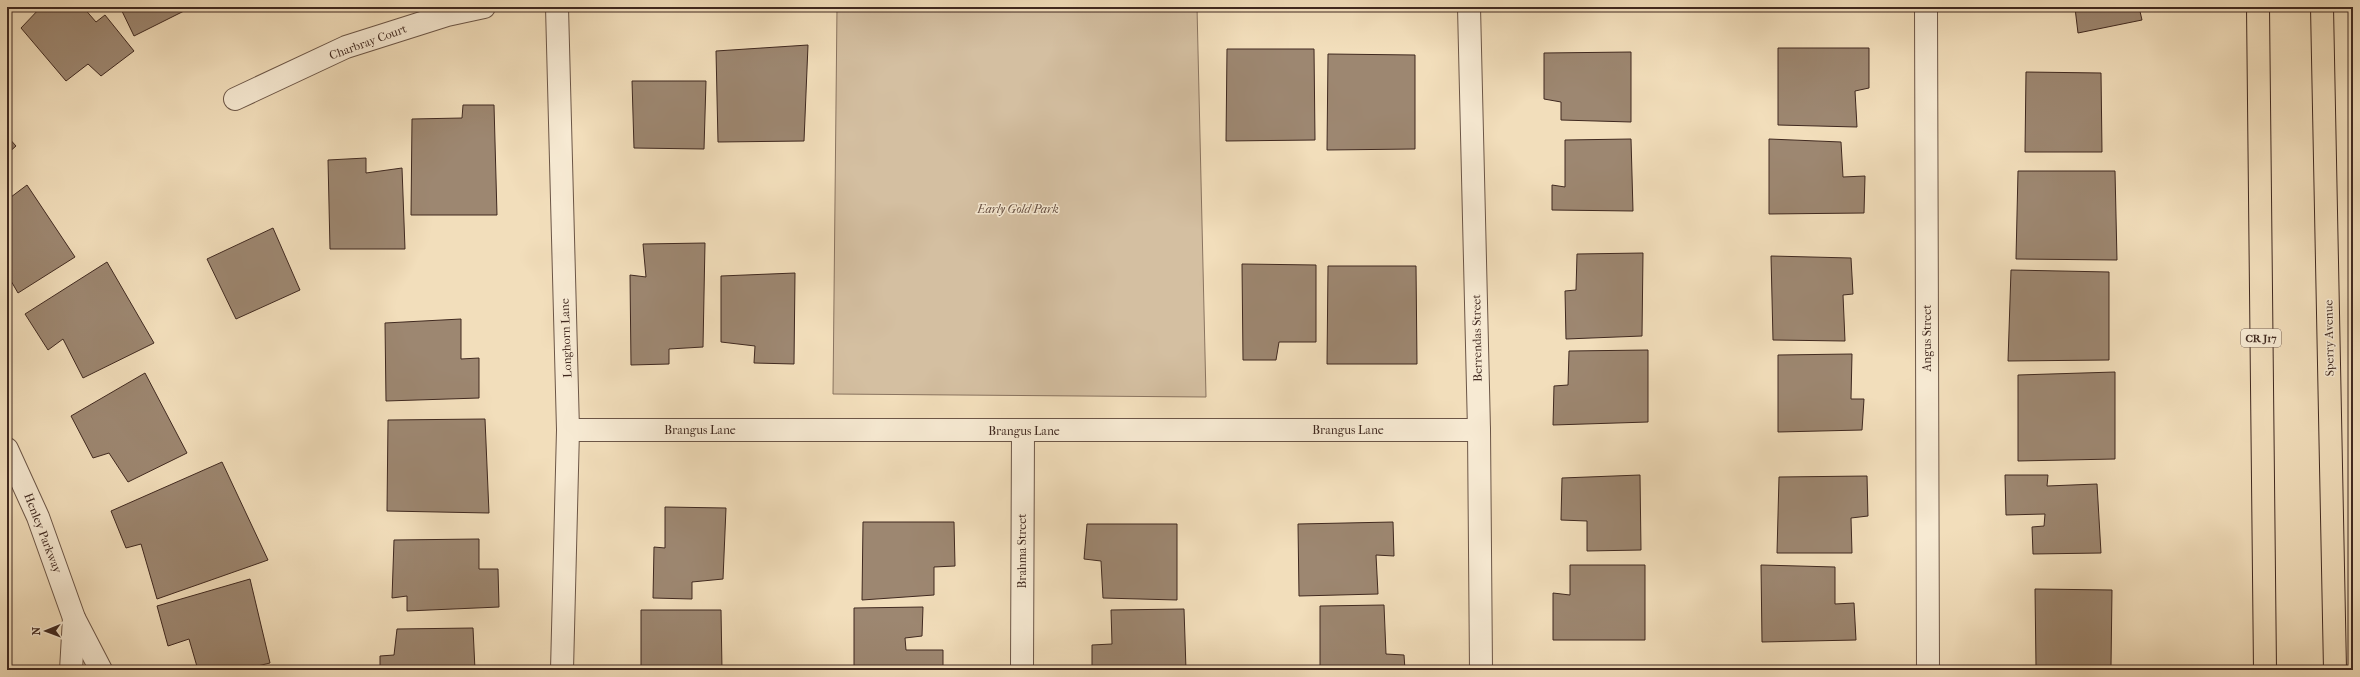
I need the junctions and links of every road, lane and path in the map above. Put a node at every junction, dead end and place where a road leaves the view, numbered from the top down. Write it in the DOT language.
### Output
graph roads {
  1 [pos="484,7"];
  2 [pos="557,7"];
  3 [pos="1469,7"];
  4 [pos="1926,7"];
  5 [pos="2258,7"];
  6 [pos="2322,7"];
  7 [pos="235,99"];
  8 [pos="568,430"];
  9 [pos="1479,430"];
  10 [pos="1023,431"];
  11 [pos="7,449"];
  12 [pos="74,618"];
  13 [pos="71,670"];
  14 [pos="101,670"];
  15 [pos="562,670"];
  16 [pos="1022,670"];
  17 [pos="1481,670"];
  18 [pos="1928,670"];
  19 [pos="2265,670"];
  20 [pos="2335,670"];
  1 -- 7 [label="street, Charbray Court"];
  2 -- 8 [label="street, Longhorn Lane"];
  3 -- 9 [label="street, Berrendas Street"];
  4 -- 18 [label="street, Angus Street"];
  5 -- 19 [label="main road, CR J17"];
  6 -- 20 [label="main road, Sperry Avenue"];
  8 -- 10 [label="street, Brangus Lane"];
  8 -- 15 [label="street, Longhorn Lane"];
  9 -- 10 [label="street, Brangus Lane"];
  9 -- 17 [label="street, Berrendas Street"];
  10 -- 16 [label="street, Brahma Street"];
  11 -- 12 [label="street, Henley Parkway"];
  12 -- 13 [label="street, Henley Parkway"];
  12 -- 14 [label="street, Henley Parkway"];
}
